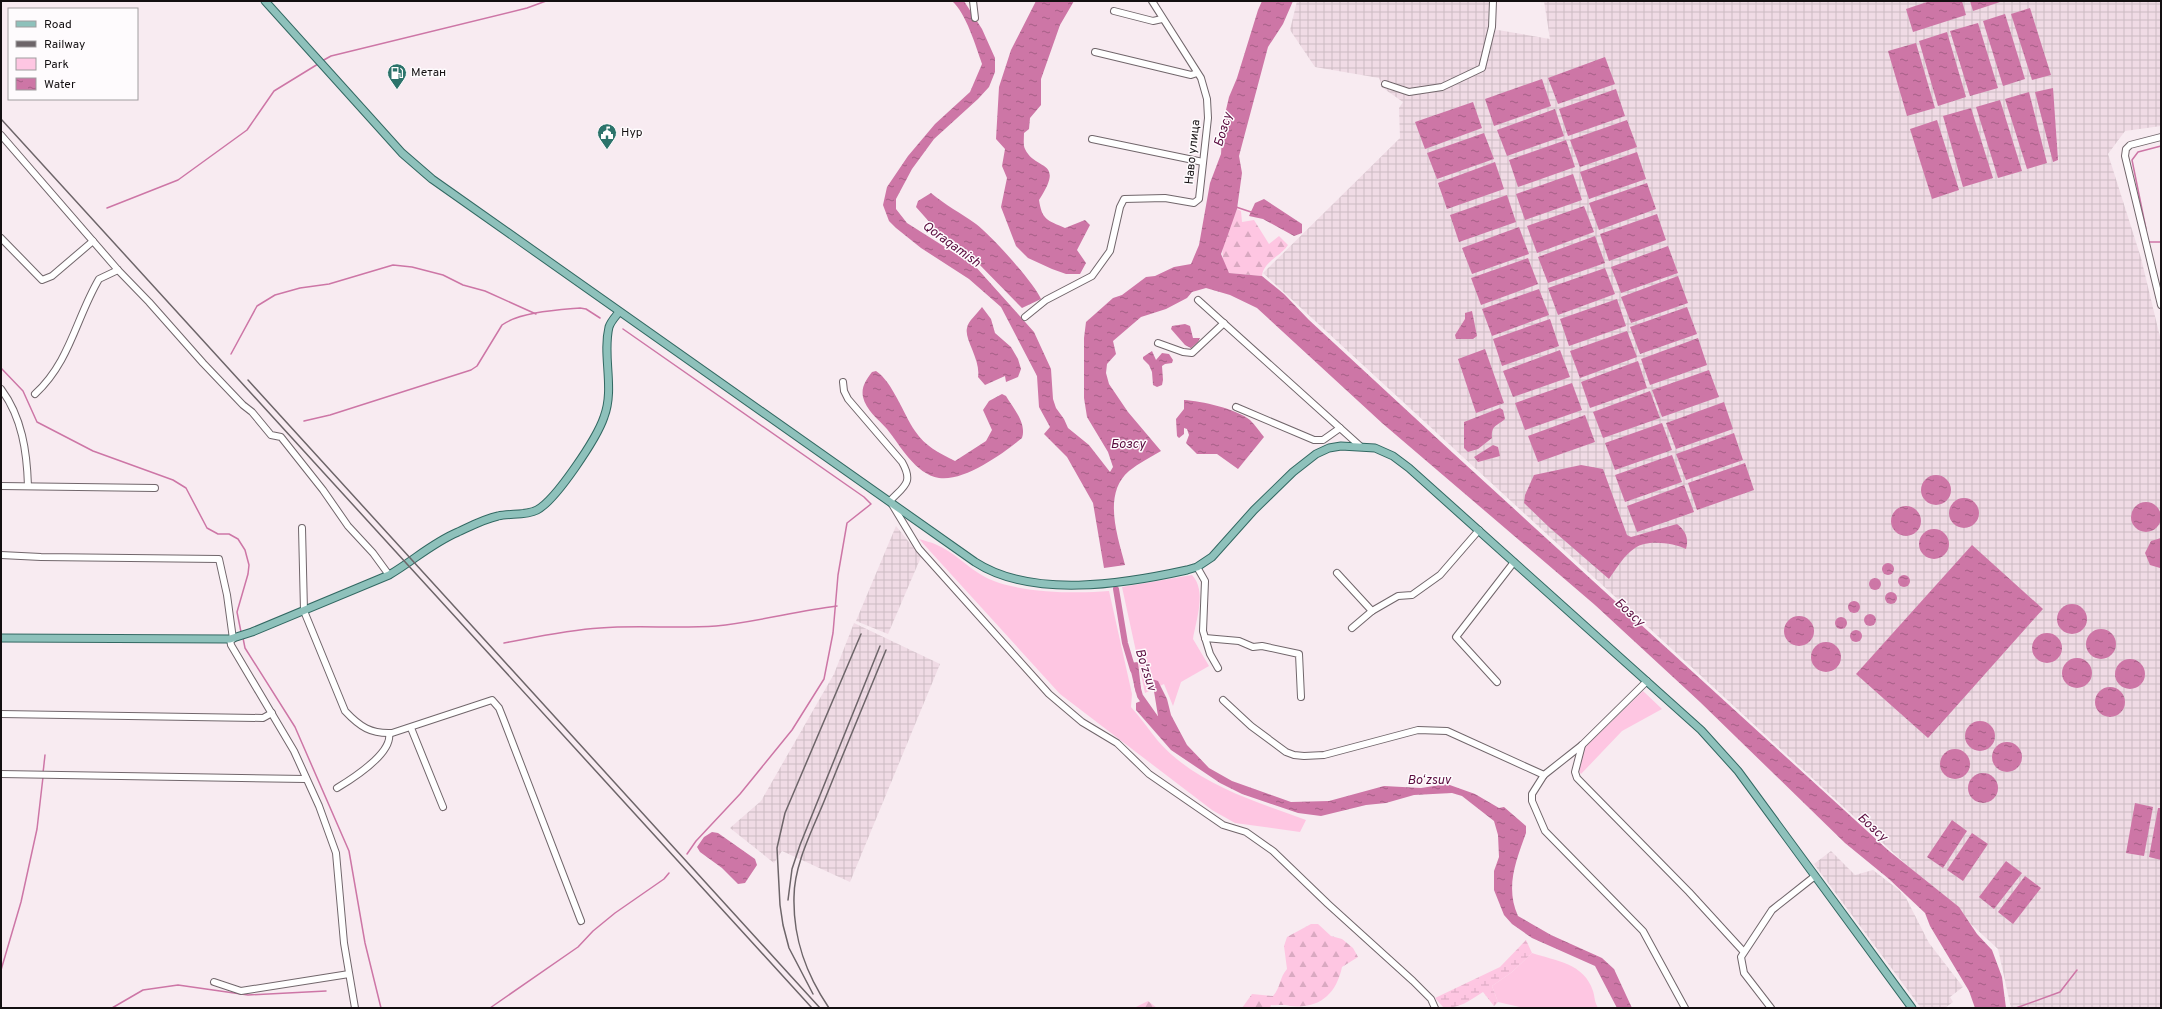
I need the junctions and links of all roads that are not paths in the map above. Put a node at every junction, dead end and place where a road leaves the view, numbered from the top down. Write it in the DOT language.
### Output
graph roads {
  1 [pos="264,1"];
  2 [pos="973,1"];
  3 [pos="1152,1"];
  4 [pos="1493,1"];
  5 [pos="1114,11"];
  6 [pos="975,18"];
  7 [pos="1162,19"];
  8 [pos="1095,52"];
  9 [pos="1197,73"];
  10 [pos="1385,84"];
  11 [pos="1,135"];
  12 [pos="2161,137"];
  13 [pos="1092,139"];
  14 [pos="1203,162"];
  15 [pos="1,238"];
  16 [pos="93,241"];
  17 [pos="118,270"];
  18 [pos="1198,300"];
  19 [pos="607,303"];
  20 [pos="2161,304"];
  21 [pos="619,312"];
  22 [pos="1025,317"];
  23 [pos="1224,324"];
  24 [pos="610,325"];
  25 [pos="1158,343"];
  26 [pos="843,382"];
  27 [pos="1,389"];
  28 [pos="35,394"];
  29 [pos="1236,406"];
  30 [pos="1340,428"];
  31 [pos="1360,446"];
  32 [pos="1,486"];
  33 [pos="28,486"];
  34 [pos="155,488"];
  35 [pos="890,501"];
  36 [pos="302,528"];
  37 [pos="1479,530"];
  38 [pos="1,555"];
  39 [pos="1514,562"];
  40 [pos="1197,567"];
  41 [pos="1337,572"];
  42 [pos="389,575"];
  43 [pos="304,611"];
  44 [pos="1372,611"];
  45 [pos="1352,628"];
  46 [pos="1,638"];
  47 [pos="1204,638"];
  48 [pos="231,639"];
  49 [pos="1218,668"];
  50 [pos="1647,681"];
  51 [pos="1496,682"];
  52 [pos="1301,697"];
  53 [pos="1223,700"];
  54 [pos="272,713"];
  55 [pos="1,714"];
  56 [pos="411,728"];
  57 [pos="389,733"];
  58 [pos="1582,745"];
  59 [pos="1,774"];
  60 [pos="1544,775"];
  61 [pos="306,779"];
  62 [pos="337,788"];
  63 [pos="443,807"];
  64 [pos="1815,876"];
  65 [pos="581,921"];
  66 [pos="1743,951"];
  67 [pos="350,974"];
  68 [pos="214,982"];
  69 [pos="355,1008"];
  70 [pos="1435,1008"];
  71 [pos="1685,1008"];
  72 [pos="1771,1008"];
  73 [pos="1912,1008"];
  1 -- 19 [label="main road"];
  2 -- 6 [label="street"];
  3 -- 7 [label="street, Наво улица"];
  4 -- 10 [label="street"];
  5 -- 7 [label="street"];
  7 -- 9 [label="street, Наво улица"];
  8 -- 9 [label="street"];
  9 -- 14 [label="street, Наво улица"];
  11 -- 16 [label="street"];
  12 -- 20 [label="street"];
  13 -- 14 [label="street"];
  14 -- 22 [label="street, Наво улица"];
  15 -- 16 [label="street"];
  16 -- 17 [label="street"];
  17 -- 28 [label="street"];
  17 -- 42 [label="street"];
  18 -- 23 [label="street"];
  19 -- 21 [label="main road"];
  19 -- 24 [label="main road"];
  21 -- 24 [label="main road"];
  21 -- 35 [label="main road"];
  23 -- 25 [label="street"];
  23 -- 30 [label="street"];
  24 -- 42 [label="main road"];
  26 -- 35 [label="street"];
  27 -- 33 [label="street"];
  29 -- 30 [label="street"];
  30 -- 31 [label="street"];
  31 -- 37 [label="main road"];
  31 -- 40 [label="main road"];
  32 -- 33 [label="street"];
  33 -- 34 [label="street"];
  35 -- 40 [label="main road"];
  35 -- 70 [label="street"];
  36 -- 43 [label="street"];
  37 -- 39 [label="main road"];
  37 -- 44 [label="street"];
  38 -- 48 [label="street"];
  39 -- 50 [label="main road"];
  39 -- 51 [label="street"];
  40 -- 47 [label="street"];
  41 -- 44 [label="street"];
  42 -- 43 [label="main road"];
  43 -- 48 [label="main road"];
  43 -- 57 [label="street"];
  44 -- 45 [label="street"];
  46 -- 48 [label="main road"];
  47 -- 49 [label="street"];
  47 -- 52 [label="street"];
  48 -- 54 [label="street"];
  50 -- 58 [label="street"];
  50 -- 64 [label="main road"];
  53 -- 60 [label="street"];
  54 -- 55 [label="street"];
  54 -- 61 [label="street"];
  56 -- 57 [label="street"];
  56 -- 63 [label="street"];
  56 -- 65 [label="street"];
  57 -- 62 [label="street"];
  58 -- 60 [label="street"];
  58 -- 66 [label="street"];
  59 -- 61 [label="street"];
  60 -- 71 [label="street"];
  61 -- 67 [label="street"];
  64 -- 66 [label="street"];
  64 -- 73 [label="main road"];
  66 -- 72 [label="street"];
  67 -- 68 [label="street"];
  67 -- 69 [label="street"];
}
